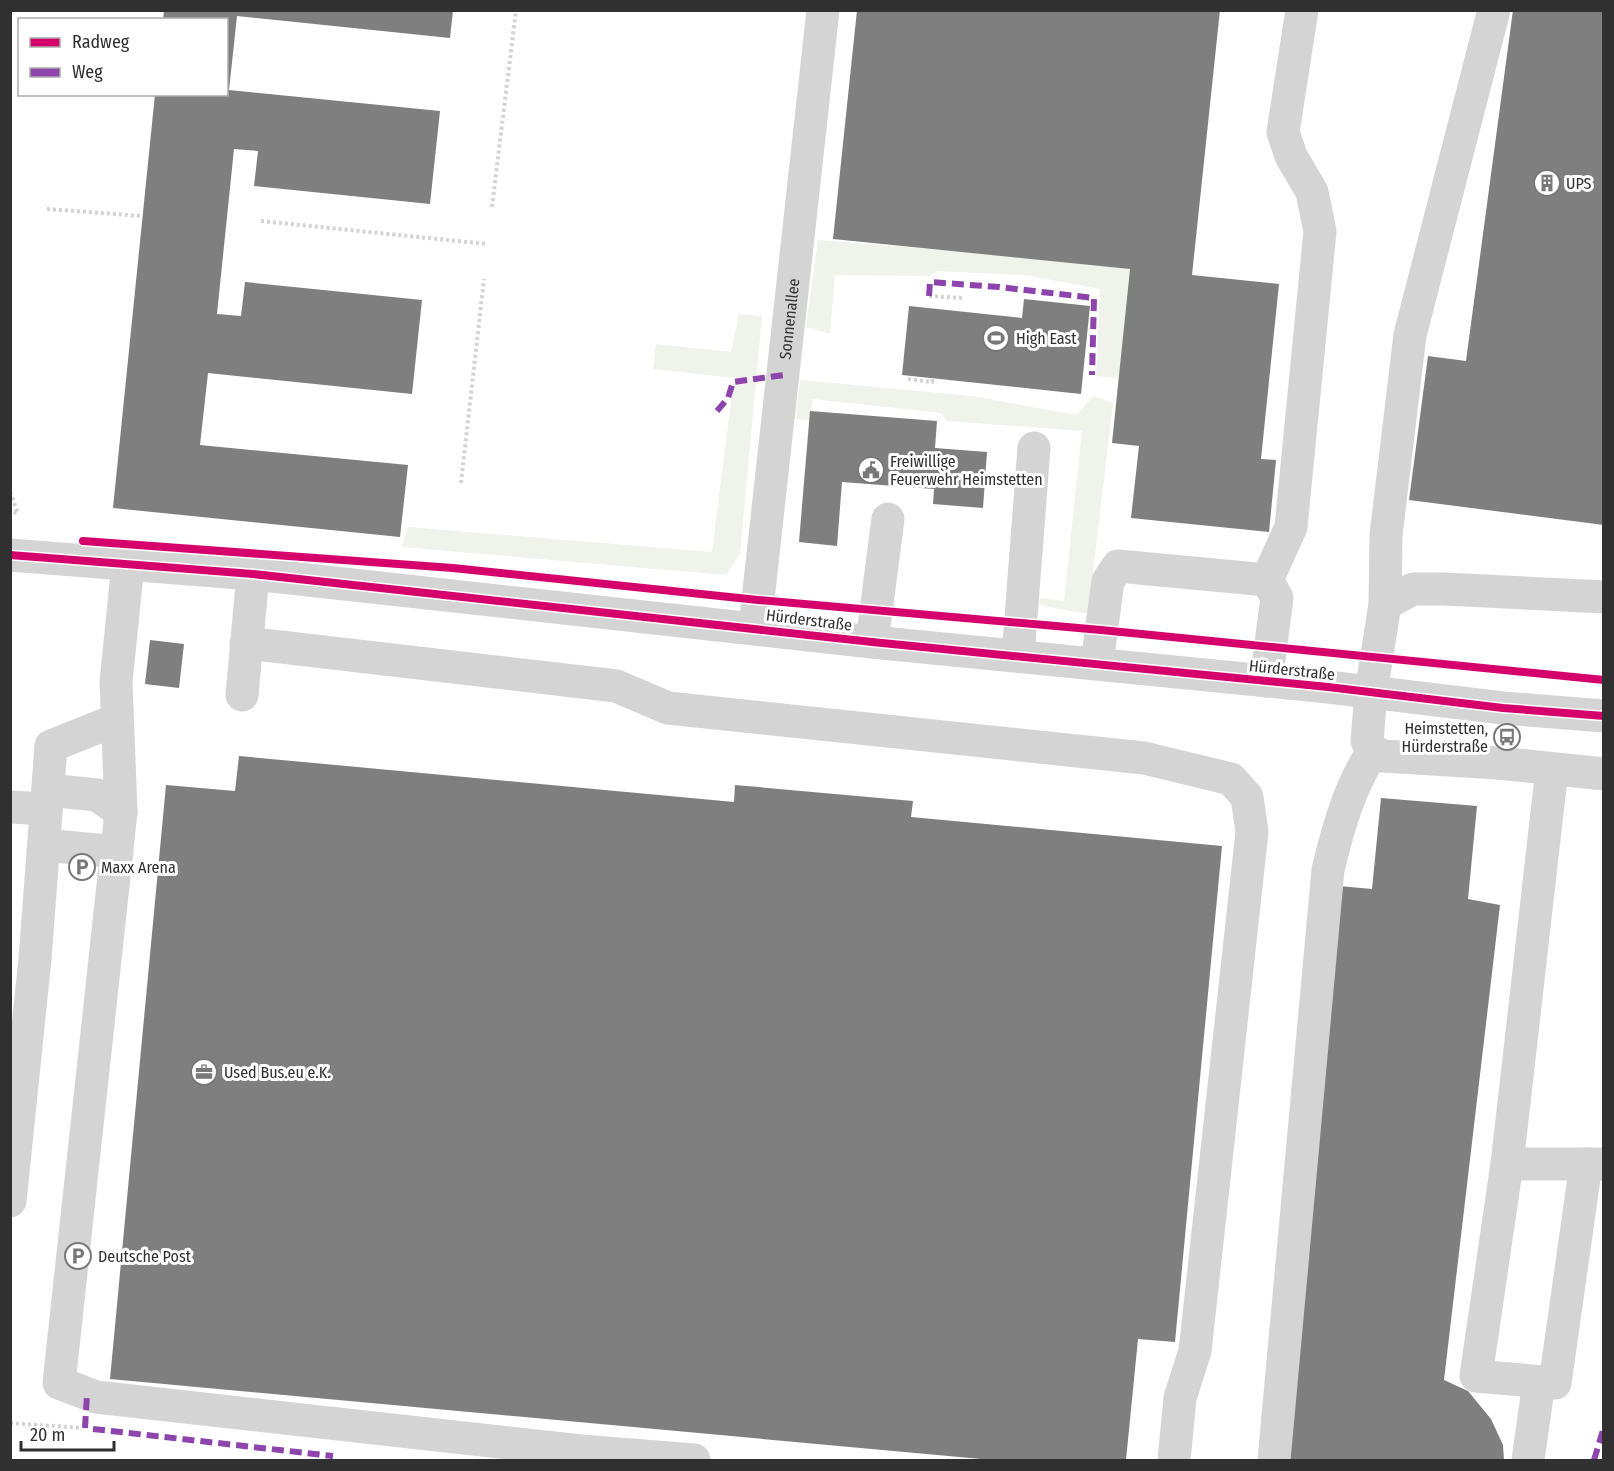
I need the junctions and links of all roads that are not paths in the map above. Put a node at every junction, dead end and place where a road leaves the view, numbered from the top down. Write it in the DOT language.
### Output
graph roads {
  1 [pos="823,10"];
  2 [pos="1302,10"];
  3 [pos="1494,10"];
  4 [pos="1035,448"];
  5 [pos="888,519"];
  6 [pos="10,555"];
  7 [pos="128,564"];
  8 [pos="253,574"];
  9 [pos="1267,580"];
  10 [pos="1604,597"];
  11 [pos="1385,604"];
  12 [pos="756,627"];
  13 [pos="872,642"];
  14 [pos="246,643"];
  15 [pos="1018,656"];
  16 [pos="1097,663"];
  17 [pos="1266,681"];
  18 [pos="1371,693"];
  19 [pos="242,695"];
  20 [pos="1604,716"];
  21 [pos="116,720"];
  22 [pos="1373,751"];
  23 [pos="1552,769"];
  24 [pos="1604,774"];
  25 [pos="47,799"];
  26 [pos="10,807"];
  27 [pos="121,812"];
  28 [pos="44,845"];
  29 [pos="117,852"];
  30 [pos="1507,1164"];
  31 [pos="1595,1164"];
  32 [pos="10,1201"];
  33 [pos="1539,1382"];
  34 [pos="694,1461"];
  35 [pos="1174,1461"];
  36 [pos="1274,1461"];
  37 [pos="1528,1461"];
  1 -- 12 [label="street, Sonnenallee"];
  2 -- 9 [label="street"];
  3 -- 11 [label="street"];
  4 -- 15 [label="street"];
  5 -- 13 [label="street"];
  6 -- 7 [label="street, Hürderstraße"];
  7 -- 8 [label="street, Hürderstraße"];
  7 -- 21 [label="street"];
  8 -- 12 [label="street, Hürderstraße"];
  8 -- 14 [label="street"];
  9 -- 16 [label="street"];
  9 -- 17 [label="street"];
  10 -- 11 [label="street"];
  11 -- 18 [label="street"];
  12 -- 13 [label="street, Hürderstraße"];
  13 -- 15 [label="street, Hürderstraße"];
  14 -- 19 [label="street"];
  14 -- 35 [label="street"];
  15 -- 16 [label="street, Hürderstraße"];
  16 -- 17 [label="street, Hürderstraße"];
  17 -- 18 [label="street, Hürderstraße"];
  18 -- 20 [label="street, Hürderstraße"];
  18 -- 22 [label="street"];
  21 -- 25 [label="street"];
  21 -- 27 [label="street"];
  22 -- 23 [label="street"];
  22 -- 36 [label="street"];
  23 -- 24 [label="street"];
  23 -- 30 [label="street"];
  25 -- 26 [label="street"];
  25 -- 27 [label="street"];
  25 -- 28 [label="street"];
  27 -- 29 [label="street"];
  28 -- 29 [label="street"];
  28 -- 32 [label="street"];
  29 -- 34 [label="street"];
  30 -- 31 [label="street"];
  30 -- 33 [label="street"];
  31 -- 33 [label="street"];
  33 -- 37 [label="street"];
}
